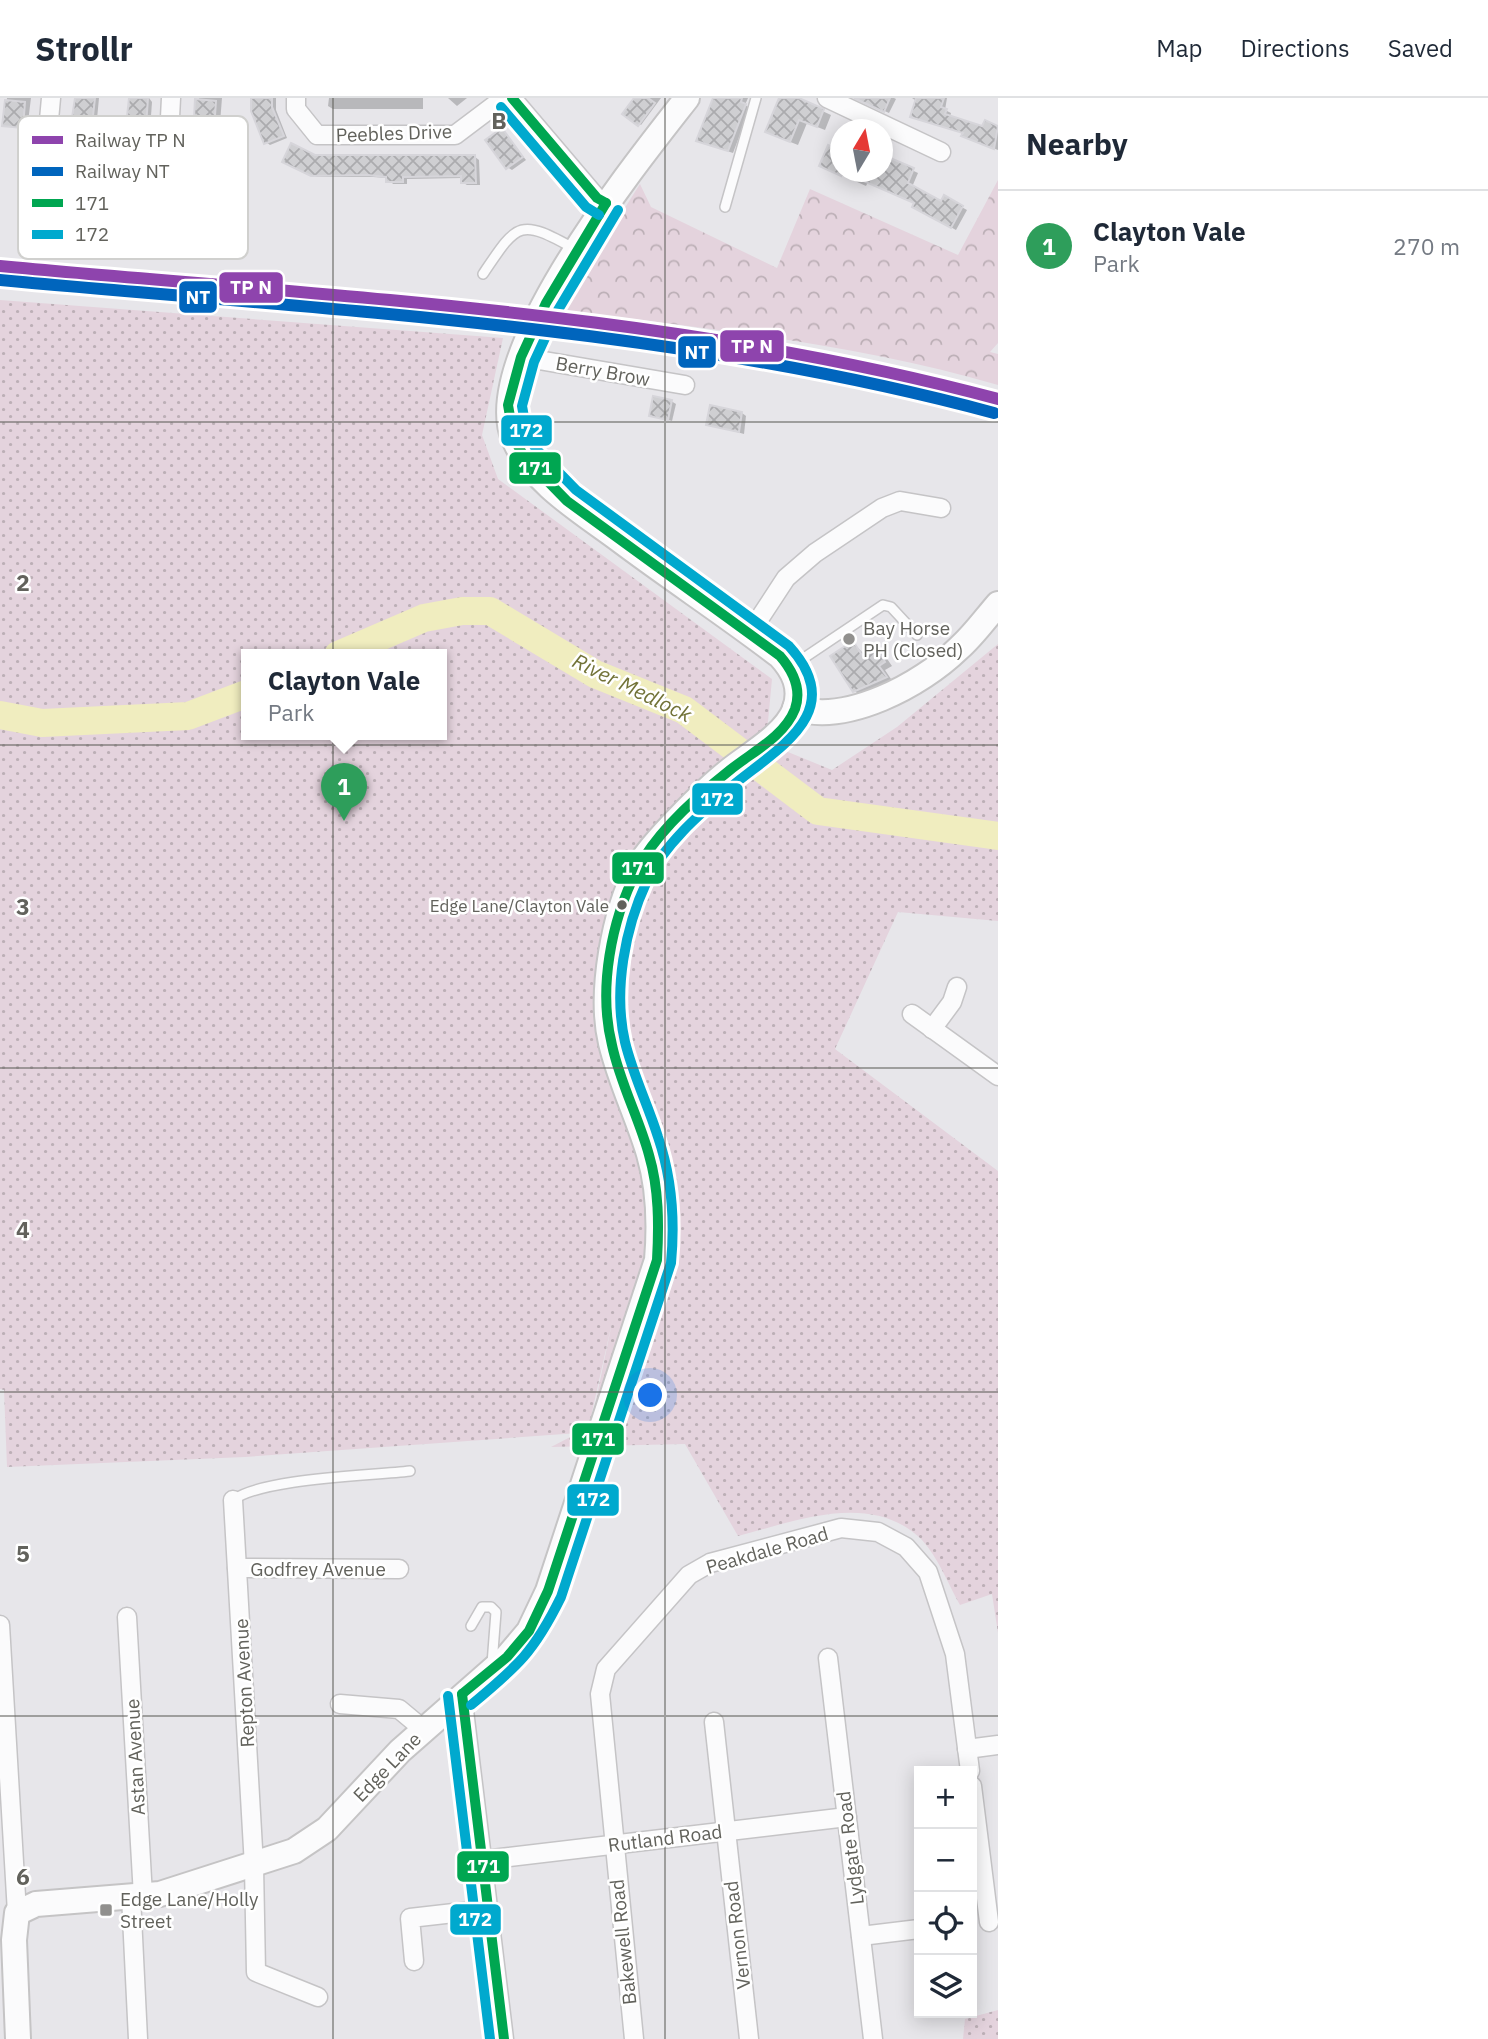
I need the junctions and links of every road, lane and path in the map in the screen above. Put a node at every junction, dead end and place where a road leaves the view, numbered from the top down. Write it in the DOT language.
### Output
graph roads {
  1 [pos="51,98"];
  2 [pos="171,98"];
  3 [pos="296,98"];
  4 [pos="504,98"];
  5 [pos="512,98"];
  6 [pos="687,98"];
  7 [pos="756,98"];
  8 [pos="827,98"];
  9 [pos="49,116"];
  10 [pos="170,116"];
  11 [pos="941,152"];
  12 [pos="606,203"];
  13 [pos="725,207"];
  14 [pos="577,250"];
  15 [pos="483,274"];
  16 [pos="521,357"];
  17 [pos="685,385"];
  18 [pos="941,508"];
  19 [pos="998,604"];
  20 [pos="750,633"];
  21 [pos="917,635"];
  22 [pos="790,667"];
  23 [pos="795,708"];
  24 [pos="957,987"];
  25 [pos="912,1014"];
  26 [pos="932,1029"];
  27 [pos="998,1076"];
  28 [pos="410,1471"];
  29 [pos="233,1500"];
  30 [pos="237,1568"];
  31 [pos="400,1569"];
  32 [pos="127,1617"];
  33 [pos="0,1625"];
  34 [pos="471,1626"];
  35 [pos="828,1658"];
  36 [pos="492,1669"];
  37 [pos="462,1694"];
  38 [pos="340,1704"];
  39 [pos="715,1722"];
  40 [pos="423,1729"];
  41 [pos="998,1745"];
  42 [pos="967,1749"];
  43 [pos="969,1766"];
  44 [pos="847,1817"];
  45 [pos="976,1829"];
  46 [pos="725,1831"];
  47 [pos="613,1844"];
  48 [pos="484,1860"];
  49 [pos="254,1866"];
  50 [pos="137,1896"];
  51 [pos="489,1909"];
  52 [pos="17,1913"];
  53 [pos="986,1922"];
  54 [pos="914,1930"];
  55 [pos="861,1936"];
  56 [pos="414,1961"];
  57 [pos="318,1997"];
  58 [pos="18,2039"];
  59 [pos="138,2039"];
  60 [pos="504,2039"];
  61 [pos="634,2039"];
  62 [pos="749,2039"];
  63 [pos="873,2039"];
  1 -- 9 [label="street"];
  2 -- 10 [label="street"];
  3 -- 4 [label="street, Peebles Drive"];
  5 -- 12 [label="street"];
  6 -- 12 [label="street"];
  7 -- 13 [label="lane"];
  8 -- 11 [label="street"];
  12 -- 14 [label="street"];
  14 -- 15 [label="lane"];
  14 -- 16 [label="street"];
  16 -- 17 [label="street, Berry Brow"];
  16 -- 20 [label="street"];
  18 -- 20 [label="street"];
  19 -- 23 [label="street"];
  20 -- 22 [label="street"];
  21 -- 22 [label="lane"];
  22 -- 23 [label="street"];
  23 -- 36 [label="street, Edge Lane"];
  24 -- 26 [label="street"];
  25 -- 26 [label="street"];
  26 -- 27 [label="street"];
  28 -- 29 [label="lane"];
  29 -- 30 [label="street, Repton Avenue"];
  30 -- 31 [label="street, Godfrey Avenue"];
  30 -- 49 [label="street, Repton Avenue"];
  32 -- 50 [label="street, Astan Avenue"];
  33 -- 52 [label="street"];
  34 -- 36 [label="lane"];
  35 -- 44 [label="street, Lydgate Road"];
  36 -- 37 [label="street, Edge Lane"];
  37 -- 40 [label="street, Edge Lane"];
  37 -- 48 [label="street"];
  38 -- 40 [label="street"];
  39 -- 46 [label="street, Vernon Road"];
  40 -- 49 [label="street, Edge Lane"];
  41 -- 42 [label="street"];
  42 -- 43 [label="street, Peakdale Road"];
  42 -- 47 [label="street, Peakdale Road"];
  44 -- 46 [label="street, Rutland Road"];
  44 -- 55 [label="street, Lydgate Road"];
  45 -- 53 [label="street"];
  46 -- 47 [label="street, Rutland Road"];
  46 -- 62 [label="street, Vernon Road"];
  47 -- 48 [label="street, Rutland Road"];
  47 -- 61 [label="street, Bakewell Road"];
  48 -- 51 [label="street"];
  49 -- 50 [label="street, Edge Lane"];
  49 -- 57 [label="street, Repton Avenue"];
  50 -- 52 [label="street, Edge Lane"];
  50 -- 59 [label="street, Astan Avenue"];
  51 -- 56 [label="street"];
  51 -- 60 [label="street"];
  52 -- 58 [label="street"];
  54 -- 55 [label="street"];
  55 -- 63 [label="street, Lydgate Road"];
}
